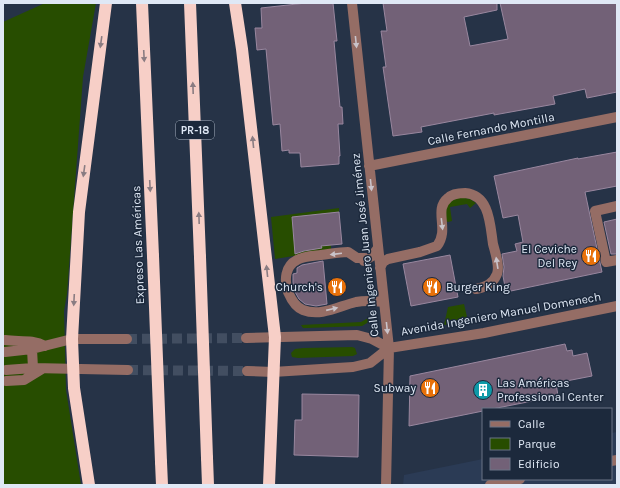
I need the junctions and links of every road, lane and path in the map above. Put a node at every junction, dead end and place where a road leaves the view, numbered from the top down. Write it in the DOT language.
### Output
graph roads {
  1 [pos="106,3"];
  2 [pos="142,3"];
  3 [pos="190,3"];
  4 [pos="236,3"];
  5 [pos="352,3"];
  6 [pos="617,117"];
  7 [pos="369,166"];
  8 [pos="617,206"];
  9 [pos="378,248"];
  10 [pos="617,260"];
  11 [pos="380,268"];
  12 [pos="476,289"];
  13 [pos="384,302"];
  14 [pos="617,306"];
  15 [pos="275,337"];
  16 [pos="246,338"];
  17 [pos="72,339"];
  18 [pos="127,339"];
  19 [pos="5,340"];
  20 [pos="45,346"];
  21 [pos="389,348"];
  22 [pos="32,349"];
  23 [pos="5,352"];
  24 [pos="37,369"];
  25 [pos="73,369"];
  26 [pos="6,370"];
  27 [pos="128,370"];
  28 [pos="247,371"];
  29 [pos="273,372"];
  30 [pos="6,381"];
  31 [pos="515,480"];
  32 [pos="88,485"];
  33 [pos="162,485"];
  34 [pos="208,485"];
  35 [pos="269,485"];
  36 [pos="386,485"];
  37 [pos="490,485"];
  1 -- 17 [label="highway, one-way"];
  2 -- 33 [label="highway, Expreso Las Américas, one-way, bridge"];
  34 -- 3 [label="highway, PR-18, one-way, bridge"];
  15 -- 4 [label="highway, one-way"];
  5 -- 7 [label="street, Calle Ingeniero Juan José Jiménez, one-way"];
  6 -- 7 [label="street, Calle Fernando Montilla"];
  7 -- 9 [label="street, Calle Ingeniero Juan José Jiménez, one-way"];
  8 -- 10 [label="street"];
  9 -- 11 [label="street, Calle Ingeniero Juan José Jiménez"];
  9 -- 13 [label="street, one-way"];
  12 -- 11 [label="street, one-way"];
  11 -- 13 [label="street, Calle Ingeniero Juan José Jiménez"];
  13 -- 21 [label="street, Calle Ingeniero Juan José Jiménez, one-way"];
  14 -- 21 [label="street, Avenida Ingeniero Manuel Domenech"];
  15 -- 16 [label="street, Avenida Ingeniero Manuel Domenech"];
  15 -- 21 [label="street, Avenida Ingeniero Manuel Domenech"];
  15 -- 29 [label="highway"];
  17 -- 18 [label="street"];
  17 -- 20 [label="street"];
  17 -- 25 [label="highway"];
  19 -- 20 [label="street"];
  20 -- 22 [label="street"];
  21 -- 29 [label="street, Avenida Ingeniero Manuel Domenech"];
  21 -- 36 [label="street, Calle Ingeniero Juan José Jiménez"];
  22 -- 23 [label="street"];
  22 -- 24 [label="street"];
  24 -- 25 [label="street"];
  24 -- 26 [label="street"];
  24 -- 30 [label="street"];
  25 -- 27 [label="street"];
  25 -- 32 [label="highway"];
  28 -- 29 [label="street, Avenida Ingeniero Manuel Domenech"];
  29 -- 35 [label="highway"];
  31 -- 37 [label="street"];
}
